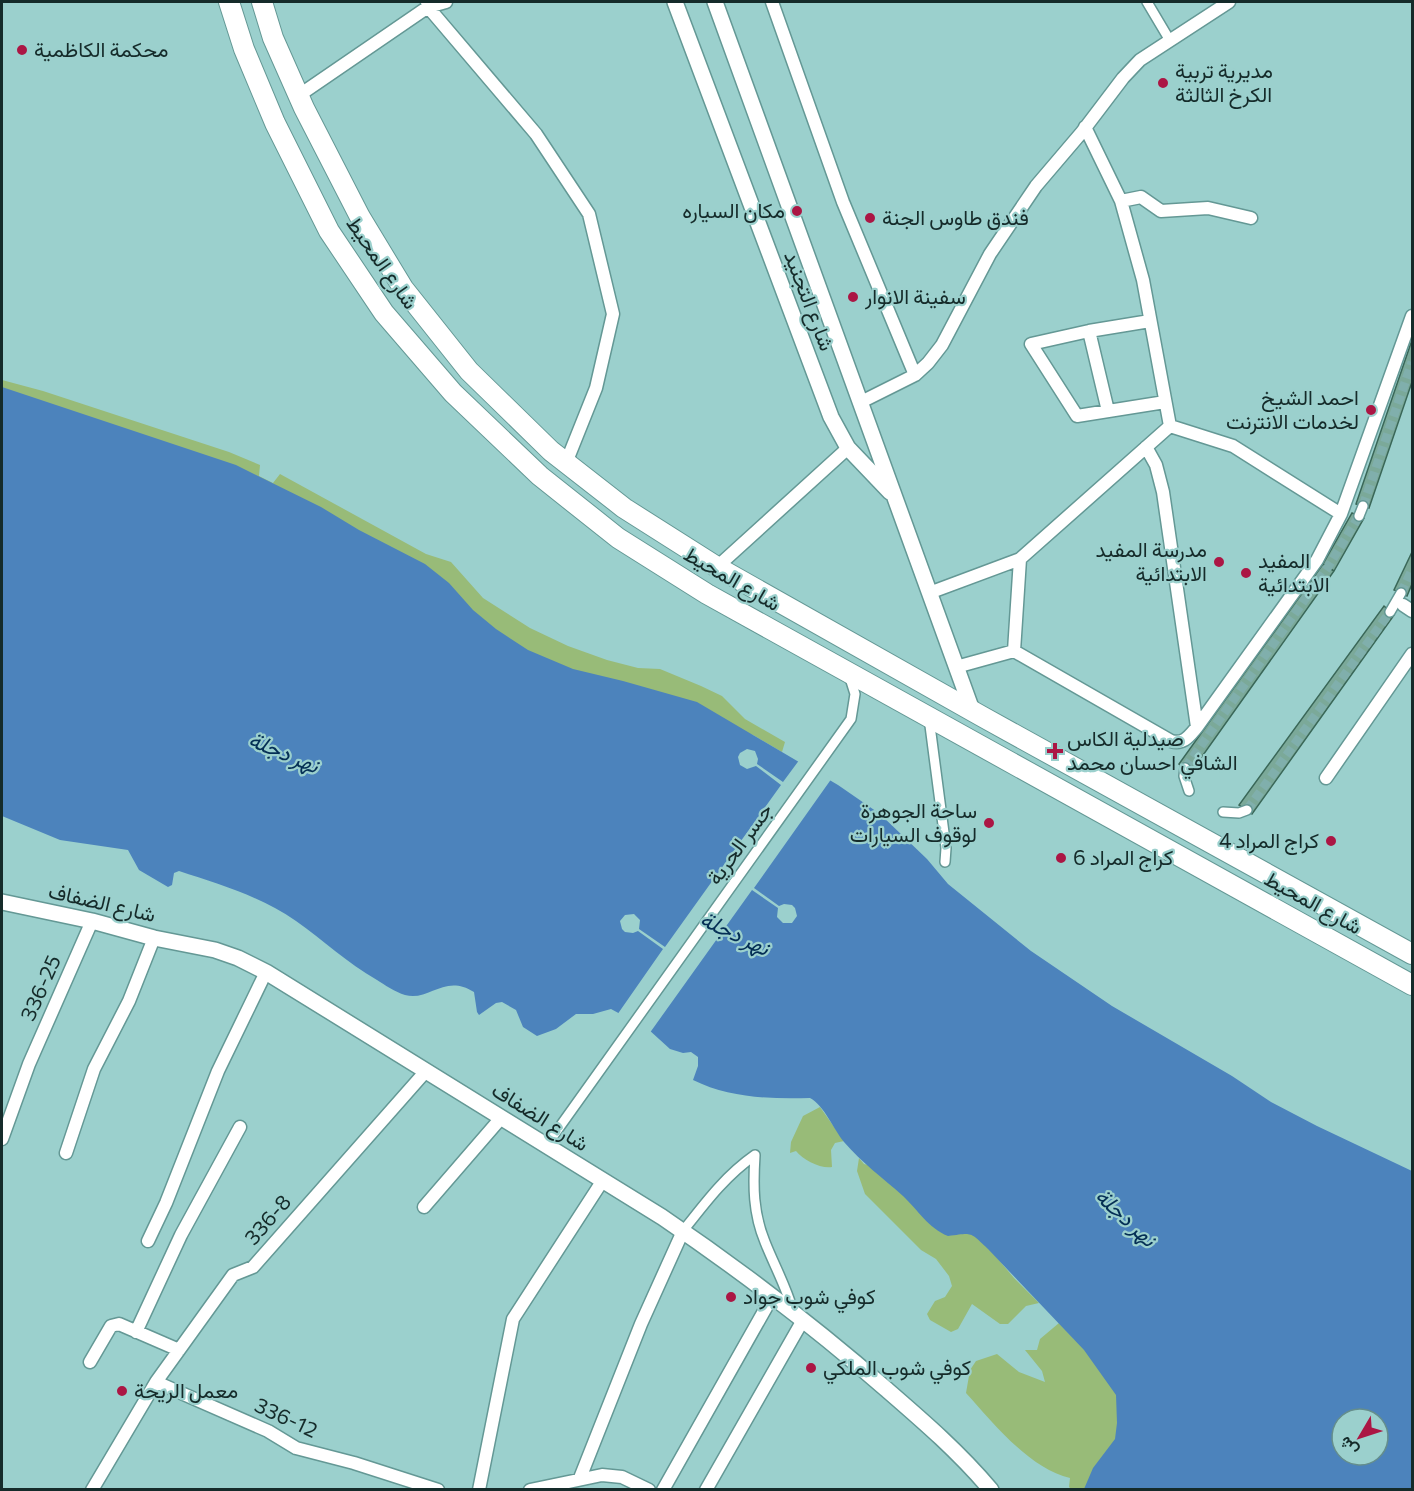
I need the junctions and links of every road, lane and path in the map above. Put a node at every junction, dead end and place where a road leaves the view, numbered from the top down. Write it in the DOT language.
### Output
graph roads {
  1 [pos="229,2"];
  2 [pos="262,2"];
  3 [pos="446,2"];
  4 [pos="675,2"];
  5 [pos="715,2"];
  6 [pos="772,2"];
  7 [pos="1147,2"];
  8 [pos="1229,2"];
  9 [pos="428,4"];
  10 [pos="1169,39"];
  11 [pos="298,96"];
  12 [pos="1085,127"];
  13 [pos="1121,201"];
  14 [pos="1251,218"];
  15 [pos="1413,316"];
  16 [pos="1150,321"];
  17 [pos="1089,331"];
  18 [pos="466,367"];
  19 [pos="915,375"];
  20 [pos="447,386"];
  21 [pos="487,389"];
  22 [pos="861,402"];
  23 [pos="1165,402"];
  24 [pos="468,407"];
  25 [pos="1108,411"];
  26 [pos="1170,426"];
  27 [pos="1146,447"];
  28 [pos="848,448"];
  29 [pos="566,463"];
  30 [pos="894,497"];
  31 [pos="1352,509"];
  32 [pos="1020,559"];
  33 [pos="717,567"];
  34 [pos="929,593"];
  35 [pos="1406,603"];
  36 [pos="1390,612"];
  37 [pos="832,632"];
  38 [pos="864,650"];
  39 [pos="1014,651"];
  40 [pos="1413,654"];
  41 [pos="820,657"];
  42 [pos="956,667"];
  43 [pos="850,674"];
  44 [pos="972,710"];
  45 [pos="929,717"];
  46 [pos="1197,726"];
  47 [pos="1185,768"];
  48 [pos="1326,778"];
  49 [pos="1189,791"];
  50 [pos="1247,810"];
  51 [pos="1223,812"];
  52 [pos="945,862"];
  53 [pos="2,902"];
  54 [pos="92,921"];
  55 [pos="154,938"];
  56 [pos="1411,950"];
  57 [pos="266,972"];
  58 [pos="1413,985"];
  59 [pos="426,1071"];
  60 [pos="501,1118"];
  61 [pos="240,1127"];
  62 [pos="2,1139"];
  63 [pos="546,1146"];
  64 [pos="66,1153"];
  65 [pos="603,1180"];
  66 [pos="424,1207"];
  67 [pos="683,1231"];
  68 [pos="148,1241"];
  69 [pos="772,1297"];
  70 [pos="798,1317"];
  71 [pos="136,1332"];
  72 [pos="179,1350"];
  73 [pos="90,1362"];
  74 [pos="156,1382"];
  75 [pos="580,1478"];
  76 [pos="649,1489"];
  77 [pos="92,1490"];
  78 [pos="438,1490"];
  79 [pos="479,1490"];
  80 [pos="530,1490"];
  81 [pos="663,1490"];
  82 [pos="706,1490"];
  83 [pos="991,1490"];
  1 -- 20 [label="main road, شارع المحيط"];
  2 -- 11 [label="main road, شارع المحيط"];
  3 -- 9 [label="street"];
  4 -- 28 [label="street, شارع التجنيد"];
  5 -- 22 [label="street, شارع التجنيد"];
  6 -- 19 [label="street"];
  7 -- 10 [label="street"];
  8 -- 10 [label="street"];
  9 -- 11 [label="street"];
  9 -- 29 [label="street"];
  10 -- 12 [label="street"];
  11 -- 18 [label="main road, شارع المحيط"];
  12 -- 13 [label="street"];
  12 -- 19 [label="street"];
  13 -- 14 [label="street"];
  13 -- 16 [label="street"];
  15 -- 31 [label="street"];
  16 -- 17 [label="street"];
  16 -- 23 [label="street"];
  17 -- 25 [label="street"];
  17 -- 25 [label="street"];
  18 -- 20 [label="main road"];
  18 -- 21 [label="main road, شارع المحيط"];
  19 -- 22 [label="street"];
  20 -- 24 [label="main road, شارع المحيط"];
  21 -- 24 [label="main road"];
  21 -- 29 [label="main road, شارع المحيط"];
  22 -- 30 [label="street, شارع التجنيد"];
  23 -- 25 [label="street"];
  23 -- 26 [label="street"];
  24 -- 41 [label="main road, شارع المحيط"];
  26 -- 27 [label="street"];
  26 -- 31 [label="street"];
  27 -- 32 [label="street"];
  27 -- 46 [label="street"];
  28 -- 30 [label="street, شارع التجنيد"];
  28 -- 33 [label="street"];
  29 -- 33 [label="main road, شارع المحيط"];
  30 -- 34 [label="street, شارع التجنيد"];
  31 -- 46 [label="street"];
  32 -- 34 [label="street"];
  32 -- 39 [label="street"];
  33 -- 37 [label="main road, شارع المحيط"];
  34 -- 42 [label="street, شارع التجنيد"];
  35 -- 36 [label="street"];
  37 -- 38 [label="main road, شارع المحيط"];
  37 -- 41 [label="main road"];
  38 -- 43 [label="main road"];
  38 -- 44 [label="main road, شارع المحيط"];
  39 -- 42 [label="street"];
  39 -- 46 [label="street"];
  40 -- 48 [label="street"];
  41 -- 43 [label="main road, شارع المحيط"];
  42 -- 44 [label="street, شارع التجنيد"];
  43 -- 45 [label="main road, شارع المحيط"];
  43 -- 63 [label="street, جسر الحرية"];
  44 -- 56 [label="main road, شارع المحيط"];
  45 -- 52 [label="street"];
  45 -- 58 [label="main road, شارع المحيط"];
  47 -- 49 [label="street"];
  50 -- 51 [label="street"];
  53 -- 54 [label="street, شارع الضفاف"];
  54 -- 55 [label="street, شارع الضفاف"];
  54 -- 62 [label="street, 336-25"];
  55 -- 57 [label="street, شارع الضفاف"];
  55 -- 64 [label="street"];
  57 -- 59 [label="street, شارع الضفاف"];
  57 -- 68 [label="street"];
  59 -- 60 [label="street, شارع الضفاف"];
  59 -- 72 [label="street, 336-8"];
  60 -- 63 [label="street, شارع الضفاف"];
  60 -- 66 [label="street"];
  61 -- 71 [label="street"];
  63 -- 65 [label="street, شارع الضفاف"];
  65 -- 67 [label="street, شارع الضفاف"];
  65 -- 79 [label="street"];
  67 -- 69 [label="street, شارع الضفاف"];
  67 -- 70 [label="street"];
  67 -- 75 [label="street"];
  69 -- 70 [label="street, شارع الضفاف"];
  69 -- 81 [label="street"];
  70 -- 82 [label="street"];
  70 -- 83 [label="street, شارع الضفاف"];
  71 -- 72 [label="street"];
  71 -- 73 [label="street"];
  72 -- 74 [label="street, 336-8"];
  74 -- 77 [label="street, 336-8"];
  74 -- 78 [label="street, 336-12"];
  75 -- 76 [label="street"];
  75 -- 80 [label="street"];
}
